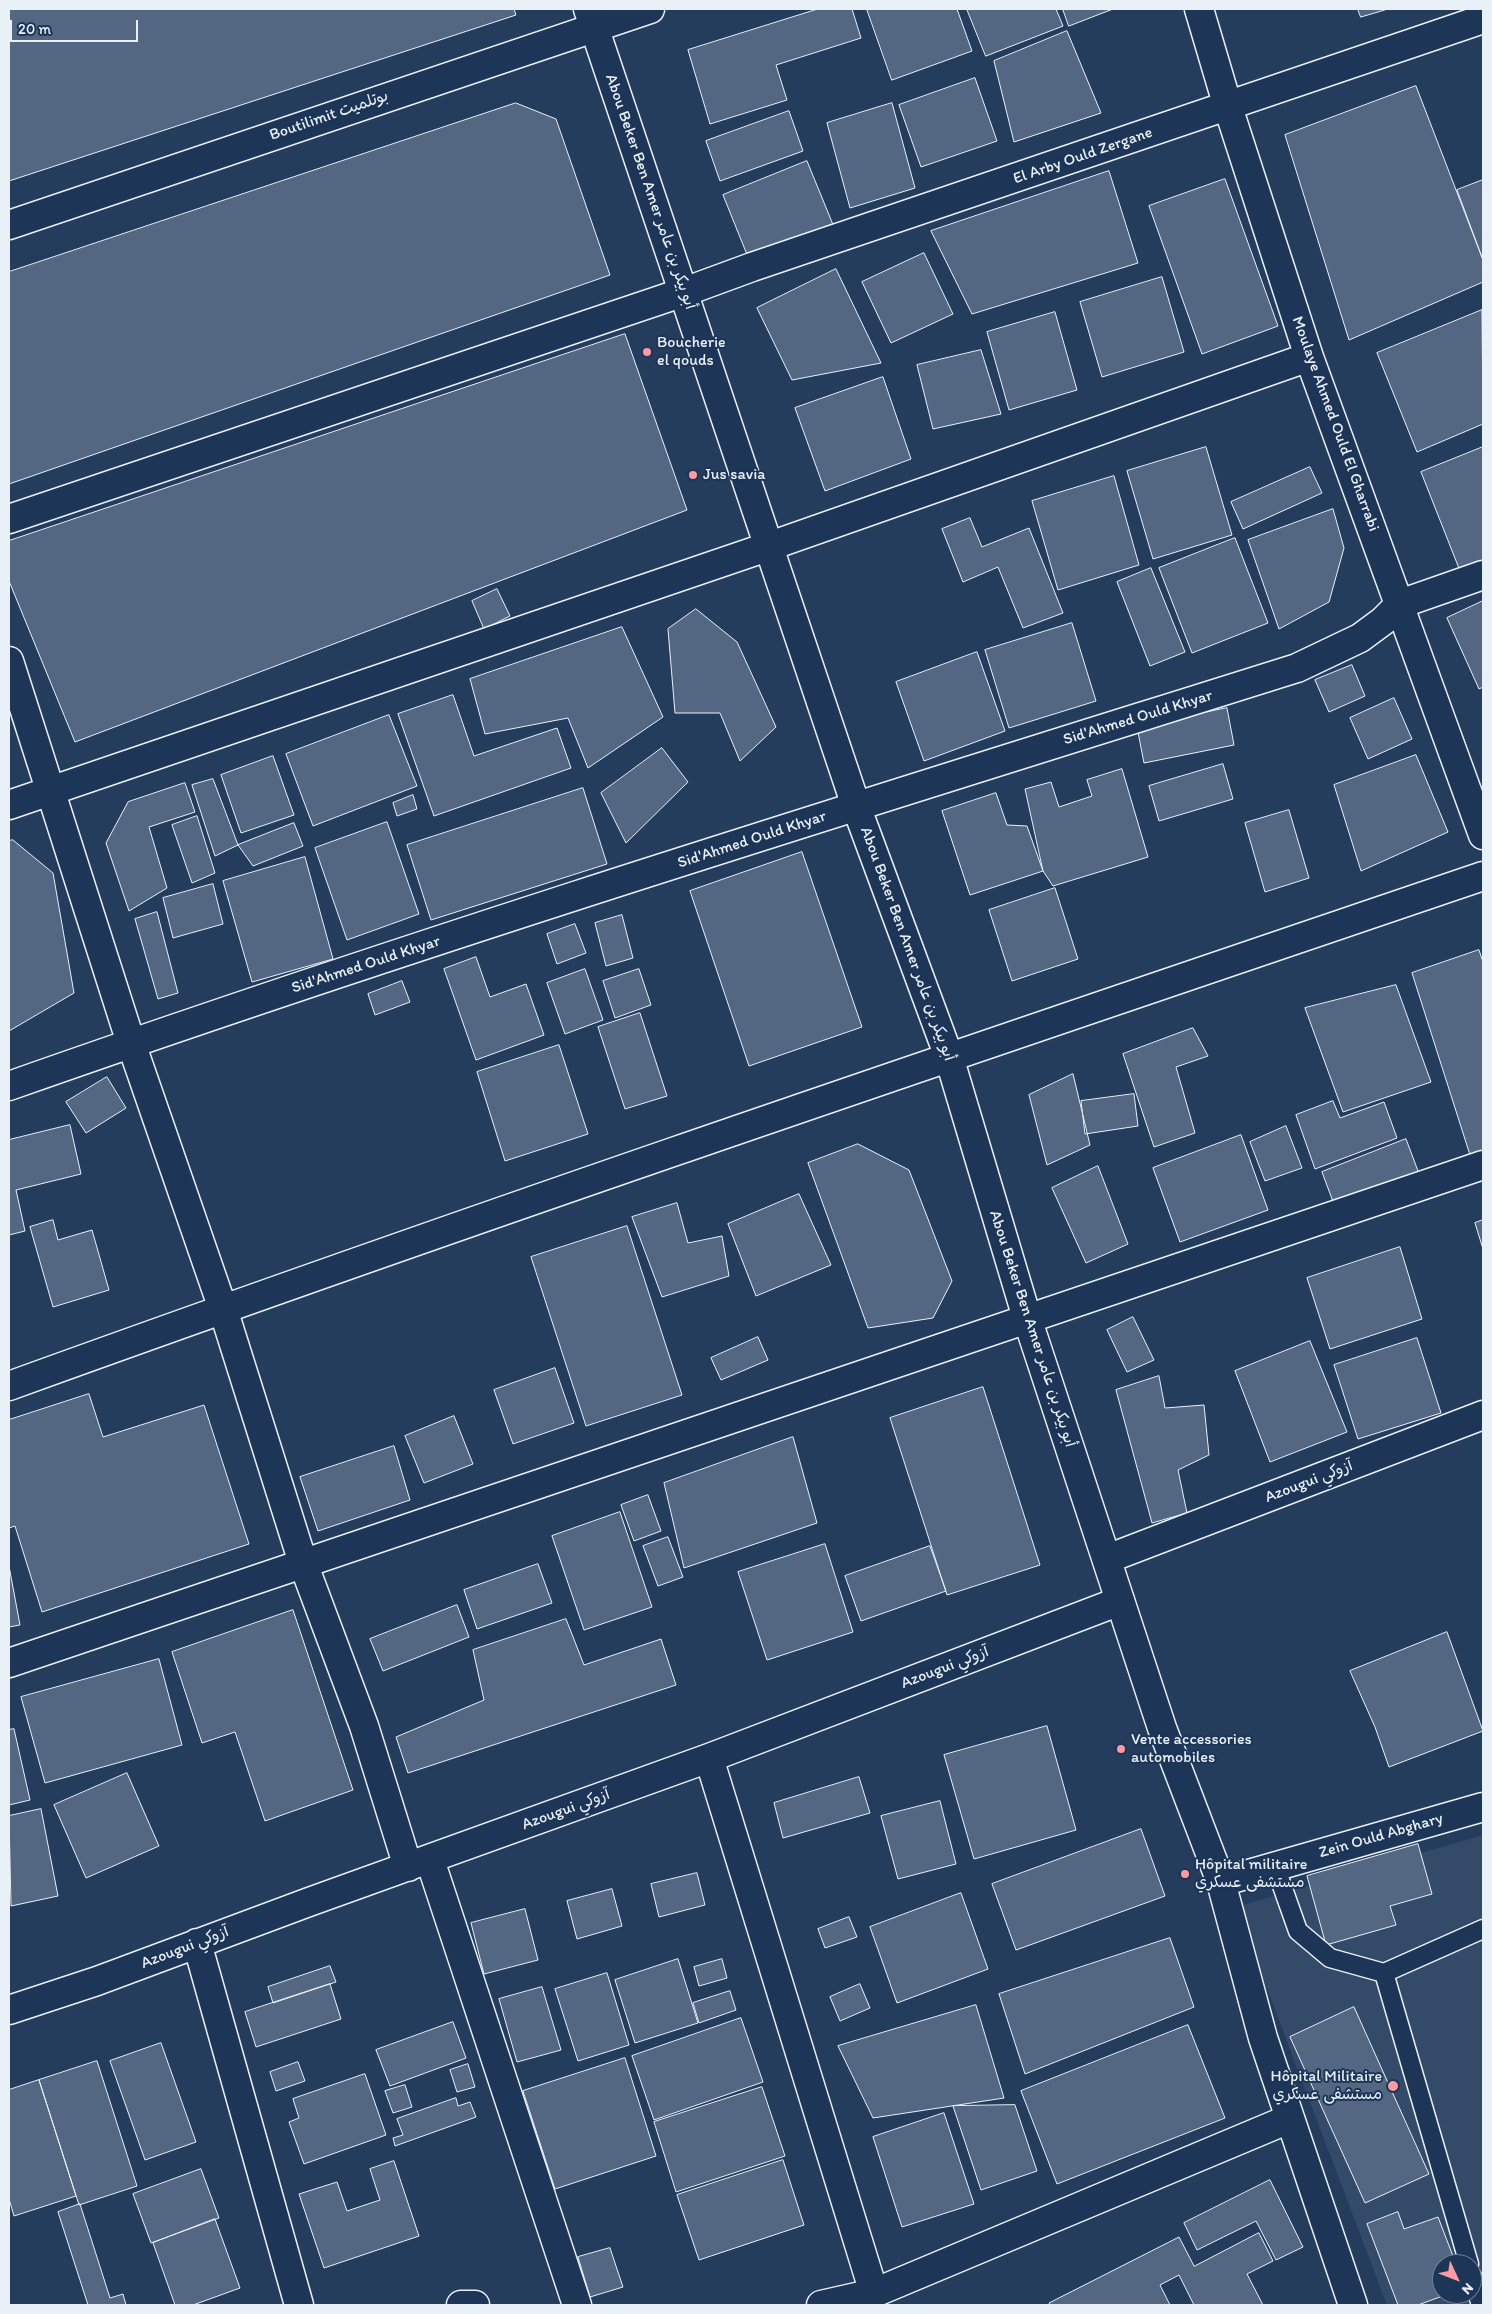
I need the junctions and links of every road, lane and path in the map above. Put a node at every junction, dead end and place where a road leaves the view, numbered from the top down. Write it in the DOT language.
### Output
graph roads {
  1 [pos="650,9"];
  2 [pos="1199,9"];
  3 [pos="590,18"];
  4 [pos="1483,19"];
  5 [pos="1228,107"];
  6 [pos="9,225"];
  7 [pos="684,292"];
  8 [pos="1309,357"];
  9 [pos="9,519"];
  10 [pos="770,546"];
  11 [pos="1483,575"];
  12 [pos="1400,604"];
  13 [pos="9,661"];
  14 [pos="52,791"];
  15 [pos="9,805"];
  16 [pos="856,806"];
  17 [pos="1483,835"];
  18 [pos="1483,876"];
  19 [pos="131,1043"];
  20 [pos="949,1057"];
  21 [pos="9,1086"];
  22 [pos="1483,1165"];
  23 [pos="223,1309"];
  24 [pos="1027,1318"];
  25 [pos="9,1386"];
  26 [pos="1483,1415"];
  27 [pos="1107,1560"];
  28 [pos="303,1563"];
  29 [pos="1120,1601"];
  30 [pos="9,1663"];
  31 [pos="709,1758"];
  32 [pos="1483,1807"];
  33 [pos="419,1864"];
  34 [pos="1275,1866"];
  35 [pos="1221,1882"];
  36 [pos="1483,1929"];
  37 [pos="197,1944"];
  38 [pos="1384,1973"];
  39 [pos="9,2010"];
  40 [pos="1289,2119"];
  41 [pos="1466,2254"];
  42 [pos="874,2293"];
  43 [pos="299,2305"];
  44 [pos="461,2305"];
  45 [pos="475,2305"];
  46 [pos="577,2305"];
  47 [pos="821,2305"];
  48 [pos="1353,2305"];
  1 -- 3 [label="street, Boutilimit بوتلميت"];
  2 -- 5 [label="street, Moulaye Ahmed Ould El Gharrabi"];
  3 -- 6 [label="street, Boutilimit بوتلميت"];
  3 -- 7 [label="street, Abou Beker Ben Amer أبو بيكر بن عامر"];
  4 -- 5 [label="street, El Arby Ould Zergane"];
  5 -- 7 [label="street, El Arby Ould Zergane"];
  5 -- 8 [label="street, Moulaye Ahmed Ould El Gharrabi"];
  7 -- 9 [label="street, El Arby Ould Zergane"];
  7 -- 10 [label="street, Abou Beker Ben Amer أبو بيكر بن عامر"];
  8 -- 10 [label="street"];
  8 -- 12 [label="street, Moulaye Ahmed Ould El Gharrabi"];
  10 -- 14 [label="street"];
  10 -- 16 [label="street, Abou Beker Ben Amer أبو بيكر بن عامر"];
  11 -- 12 [label="street, Sid'Ahmed Ould Khyar"];
  12 -- 16 [label="street, Sid'Ahmed Ould Khyar"];
  12 -- 17 [label="street, Moulaye Ahmed Ould El Gharrabi"];
  13 -- 14 [label="street"];
  14 -- 15 [label="street"];
  14 -- 19 [label="street"];
  16 -- 19 [label="street, Sid'Ahmed Ould Khyar"];
  16 -- 20 [label="street, Abou Beker Ben Amer أبو بيكر بن عامر"];
  18 -- 20 [label="street"];
  19 -- 21 [label="street, Sid'Ahmed Ould Khyar"];
  19 -- 23 [label="street"];
  20 -- 23 [label="street"];
  20 -- 24 [label="street, Abou Beker Ben Amer أبو بيكر بن عامر"];
  22 -- 24 [label="street"];
  23 -- 25 [label="street"];
  23 -- 28 [label="street"];
  24 -- 27 [label="street, Abou Beker Ben Amer أبو بيكر بن عامر"];
  24 -- 28 [label="street"];
  26 -- 27 [label="street, Azougui آزوكي"];
  27 -- 29 [label="street, Abou Beker Ben Amer أبو بيكر بن عامر"];
  28 -- 30 [label="street"];
  28 -- 33 [label="street"];
  29 -- 31 [label="street, Azougui آزوكي"];
  29 -- 35 [label="street, Abou Beker Ben Amer أبو بيكر بن عامر"];
  31 -- 33 [label="street, Azougui آزوكي"];
  31 -- 42 [label="street"];
  32 -- 34 [label="street, Zein Ould Abghary"];
  33 -- 37 [label="street, Azougui آزوكي"];
  33 -- 46 [label="street"];
  34 -- 35 [label="street, Zein Ould Abghary"];
  34 -- 38 [label="lane"];
  35 -- 40 [label="street, Abou Beker Ben Amer أبو بيكر بن عامر"];
  36 -- 38 [label="lane"];
  37 -- 39 [label="street, Azougui آزوكي"];
  37 -- 43 [label="street"];
  38 -- 41 [label="lane"];
  40 -- 42 [label="street"];
  40 -- 48 [label="street, Abou Beker Ben Amer أبو بيكر بن عامر"];
  42 -- 47 [label="street"];
  44 -- 45 [label="street"];
}
